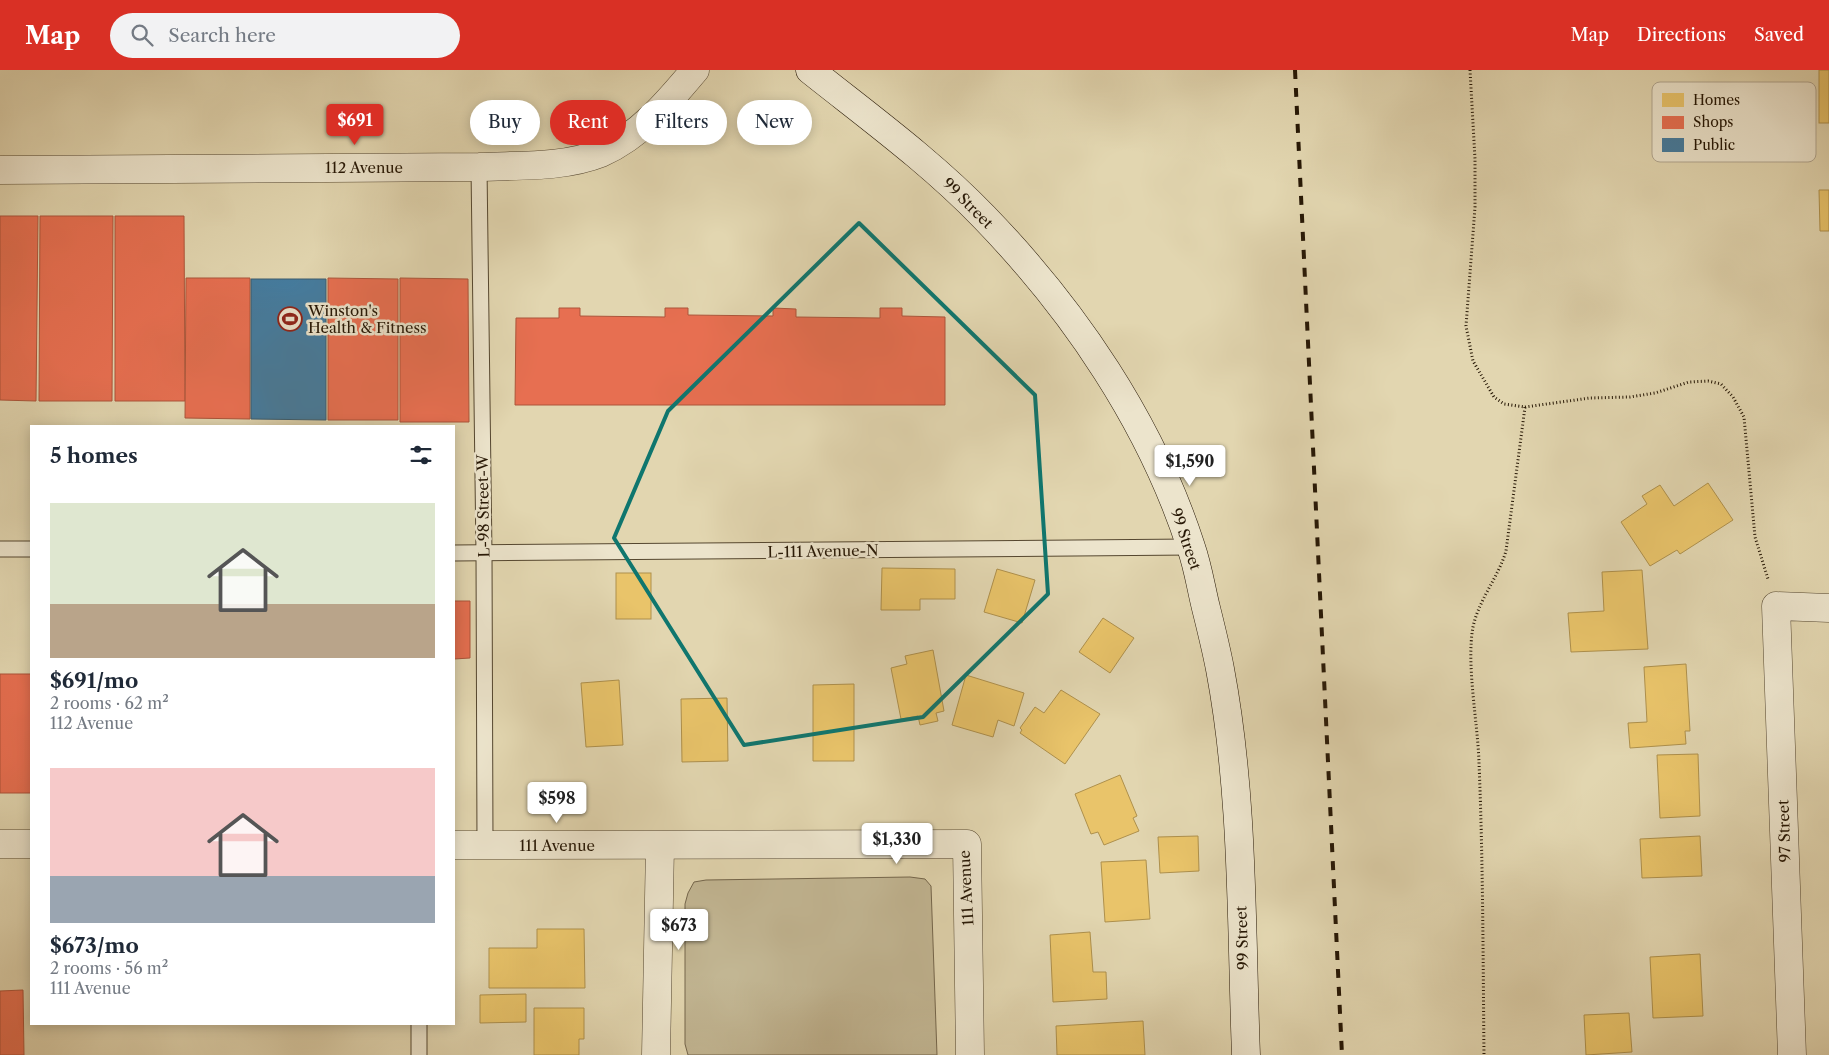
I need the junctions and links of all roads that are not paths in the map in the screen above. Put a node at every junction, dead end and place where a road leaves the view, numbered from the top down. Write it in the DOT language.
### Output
graph roads {
  1 [pos="695,70"];
  2 [pos="810,70"];
  3 [pos="479,166"];
  4 [pos="0,170"];
  5 [pos="1191,547"];
  6 [pos="0,549"];
  7 [pos="30,549"];
  8 [pos="455,553"];
  9 [pos="484,554"];
  10 [pos="1829,608"];
  11 [pos="0,844"];
  12 [pos="30,844"];
  13 [pos="455,845"];
  14 [pos="484,845"];
  15 [pos="660,846"];
  16 [pos="419,1025"];
  17 [pos="419,1055"];
  18 [pos="656,1055"];
  19 [pos="970,1055"];
  20 [pos="1246,1055"];
  21 [pos="1792,1055"];
  1 -- 3 [label="street, 112 Avenue"];
  2 -- 5 [label="street, 99 Street"];
  3 -- 4 [label="street, 112 Avenue"];
  3 -- 9 [label="lane, L-98 Street-W"];
  5 -- 9 [label="lane, L-111 Avenue-N"];
  5 -- 20 [label="street, 99 Street"];
  6 -- 7 [label="lane"];
  8 -- 9 [label="lane, L-111 Avenue-N"];
  9 -- 14 [label="lane, L-98 Street-W"];
  10 -- 21 [label="street, 97 Street"];
  11 -- 12 [label="street"];
  13 -- 14 [label="street, 111 Avenue"];
  14 -- 15 [label="street, 111 Avenue"];
  15 -- 18 [label="street"];
  15 -- 19 [label="street, 111 Avenue"];
  16 -- 17 [label="lane"];
}
